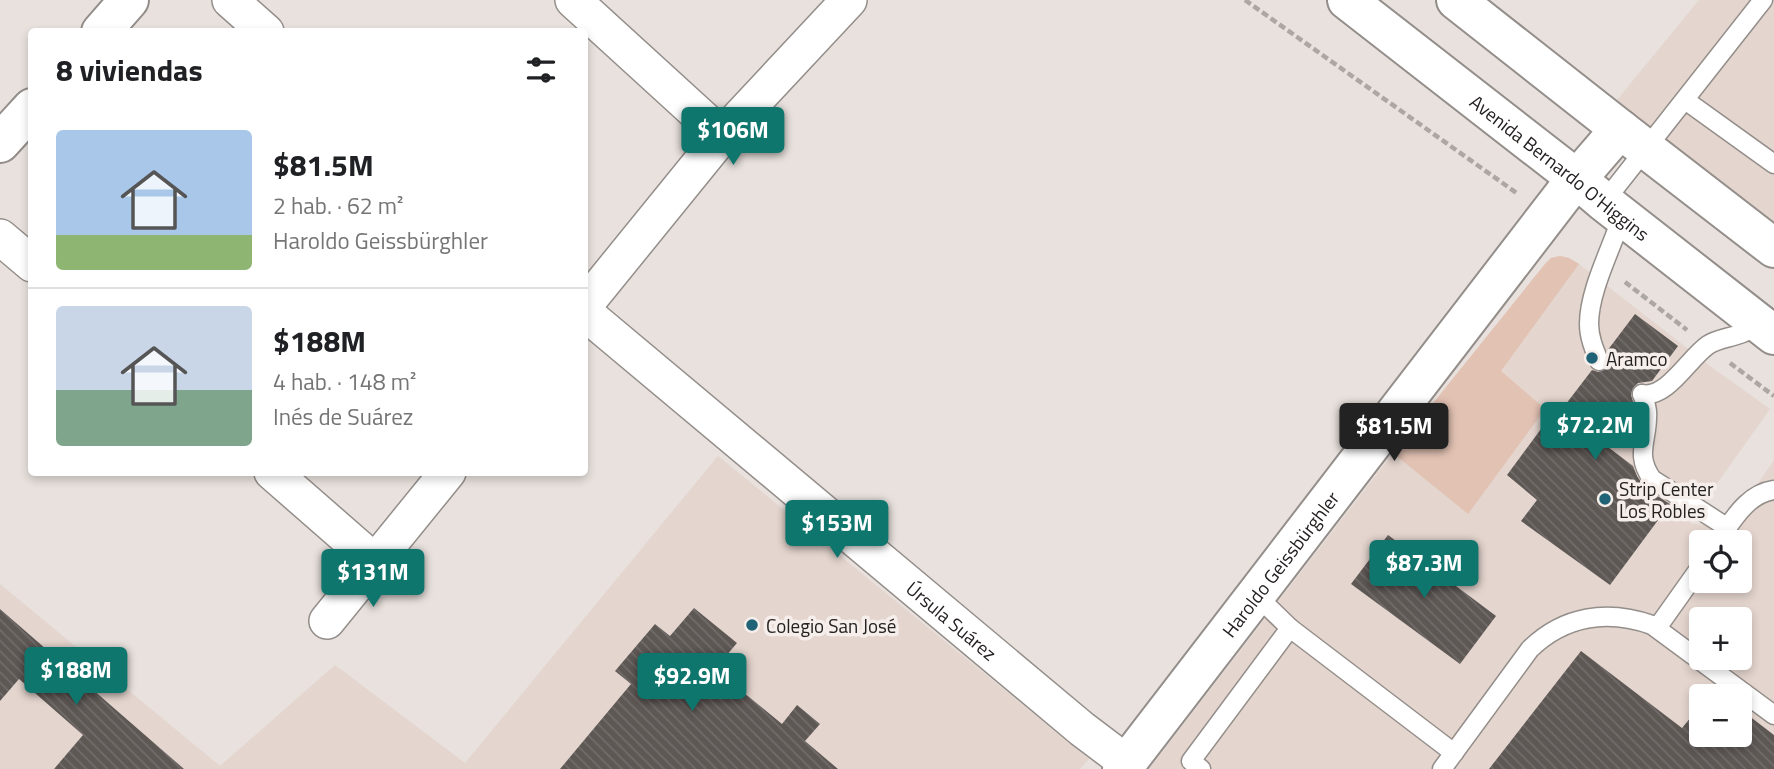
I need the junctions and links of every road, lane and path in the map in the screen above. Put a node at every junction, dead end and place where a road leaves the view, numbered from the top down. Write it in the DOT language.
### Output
graph roads {
  1 [pos="129,0"];
  2 [pos="230,0"];
  3 [pos="573,0"];
  4 [pos="849,0"];
  5 [pos="1245,0"];
  6 [pos="1456,0"];
  7 [pos="1763,0"];
  8 [pos="1369,7"];
  9 [pos="104,28"];
  10 [pos="262,28"];
  11 [pos="1685,100"];
  12 [pos="28,112"];
  13 [pos="722,136"];
  14 [pos="1633,139"];
  15 [pos="0,143"];
  16 [pos="1774,164"];
  17 [pos="1601,199"];
  18 [pos="1548,216"];
  19 [pos="0,237"];
  20 [pos="1774,248"];
  21 [pos="28,261"];
  22 [pos="1603,265"];
  23 [pos="588,301"];
  24 [pos="588,315"];
  25 [pos="1767,330"];
  26 [pos="1708,345"];
  27 [pos="1600,361"];
  28 [pos="1774,396"];
  29 [pos="277,476"];
  30 [pos="445,476"];
  31 [pos="1774,490"];
  32 [pos="1717,530"];
  33 [pos="1727,530"];
  34 [pos="375,562"];
  35 [pos="1689,583"];
  36 [pos="1255,594"];
  37 [pos="327,621"];
  38 [pos="1290,628"];
  39 [pos="1657,628"];
  40 [pos="1774,715"];
  41 [pos="1454,753"];
  42 [pos="1125,766"];
  43 [pos="1200,769"];
  44 [pos="1442,769"];
  1 -- 9 [label="street"];
  2 -- 10 [label="street"];
  3 -- 13 [label="street"];
  4 -- 13 [label="street"];
  5 -- 18 [label="path"];
  6 -- 14 [label="street"];
  7 -- 11 [label="lane"];
  8 -- 17 [label="street, Avenida Bernardo O'Higgins"];
  11 -- 14 [label="lane"];
  11 -- 16 [label="lane"];
  12 -- 15 [label="street"];
  13 -- 23 [label="street"];
  14 -- 17 [label="street, Haroldo Geissbürghler"];
  14 -- 20 [label="street"];
  17 -- 18 [label="street, Haroldo Geissbürghler"];
  17 -- 22 [label="lane"];
  17 -- 25 [label="street, Avenida Bernardo O'Higgins"];
  18 -- 36 [label="street, Haroldo Geissbürghler"];
  19 -- 21 [label="street"];
  22 -- 26 [label="path"];
  22 -- 27 [label="lane"];
  24 -- 42 [label="street, Úrsula Suárez"];
  25 -- 26 [label="lane"];
  26 -- 28 [label="path"];
  26 -- 32 [label="lane"];
  29 -- 34 [label="street"];
  30 -- 34 [label="street"];
  31 -- 33 [label="lane"];
  34 -- 37 [label="street"];
  35 -- 39 [label="lane"];
  36 -- 38 [label="lane"];
  36 -- 42 [label="street, Haroldo Geissbürghler"];
  38 -- 41 [label="lane"];
  38 -- 43 [label="lane"];
  39 -- 40 [label="lane"];
  39 -- 41 [label="lane"];
  41 -- 44 [label="lane"];
}
